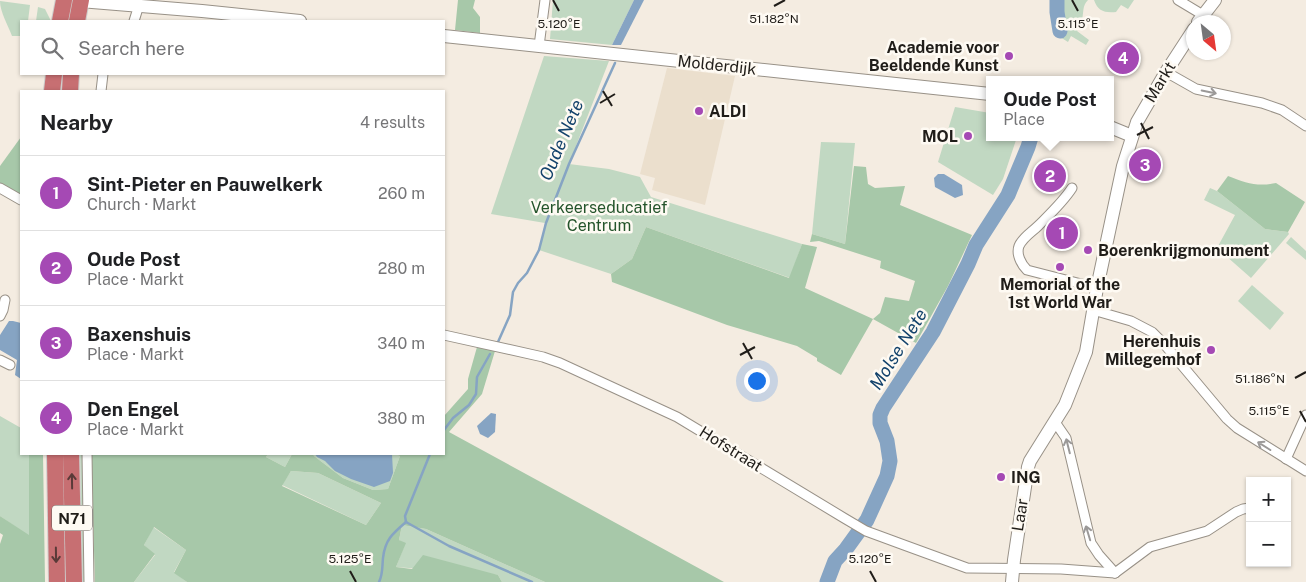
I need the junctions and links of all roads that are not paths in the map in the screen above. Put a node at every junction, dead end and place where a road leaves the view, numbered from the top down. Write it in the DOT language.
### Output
graph roads {
  1 [pos="64,0"];
  2 [pos="545,0"];
  3 [pos="1178,0"];
  4 [pos="1215,0"];
  5 [pos="81,1"];
  6 [pos="157,3"];
  7 [pos="139,5"];
  8 [pos="1195,15"];
  9 [pos="1203,15"];
  10 [pos="60,20"];
  11 [pos="78,20"];
  12 [pos="134,20"];
  13 [pos="292,20"];
  14 [pos="445,36"];
  15 [pos="1186,41"];
  16 [pos="539,46"];
  17 [pos="1166,72"];
  18 [pos="54,75"];
  19 [pos="71,75"];
  20 [pos="103,75"];
  21 [pos="52,90"];
  22 [pos="70,90"];
  23 [pos="101,90"];
  24 [pos="986,94"];
  25 [pos="1306,126"];
  26 [pos="1114,129"];
  27 [pos="1132,136"];
  28 [pos="0,188"];
  29 [pos="1072,188"];
  30 [pos="20,199"];
  31 [pos="1097,288"];
  32 [pos="5,300"];
  33 [pos="1093,310"];
  34 [pos="0,316"];
  35 [pos="445,335"];
  36 [pos="0,360"];
  37 [pos="10,365"];
  38 [pos="1306,415"];
  39 [pos="1055,422"];
  40 [pos="55,455"];
  41 [pos="71,455"];
  42 [pos="87,455"];
  43 [pos="1286,459"];
  44 [pos="1306,471"];
  45 [pos="1246,509"];
  46 [pos="1013,568"];
  47 [pos="1115,573"];
  48 [pos="57,582"];
  49 [pos="74,582"];
  50 [pos="89,582"];
  51 [pos="1012,582"];
  1 -- 10 [label="highway"];
  2 -- 16 [label="street"];
  3 -- 8 [label="street"];
  4 -- 9 [label="main road"];
  5 -- 7 [label="main road"];
  5 -- 11 [label="highway"];
  6 -- 7 [label="main road"];
  6 -- 13 [label="main road"];
  7 -- 12 [label="street"];
  14 -- 16 [label="main road, Molderdijk"];
  15 -- 17 [label="main road, Markt"];
  16 -- 24 [label="main road, Molderdijk"];
  17 -- 25 [label="street, one-way"];
  17 -- 27 [label="main road, Markt"];
  18 -- 21 [label="highway"];
  19 -- 22 [label="highway"];
  20 -- 23 [label="street"];
  26 -- 27 [label="main road"];
  27 -- 31 [label="main road, Markt"];
  28 -- 30 [label="street"];
  29 -- 31 [label="street"];
  31 -- 33 [label="main road, Markt"];
  32 -- 34 [label="street"];
  33 -- 39 [label="main road, Laar"];
  43 -- 33 [label="street, one-way"];
  35 -- 46 [label="street, Hofstraat"];
  36 -- 37 [label="street"];
  38 -- 43 [label="street"];
  39 -- 46 [label="main road, Laar"];
  47 -- 39 [label="street, one-way"];
  40 -- 48 [label="highway, N71, one-way"];
  49 -- 41 [label="highway, N71, one-way"];
  42 -- 50 [label="street"];
  43 -- 44 [label="street"];
  45 -- 47 [label="street"];
  46 -- 47 [label="street, Hofstraat"];
  46 -- 51 [label="main road, Laar"];
}
